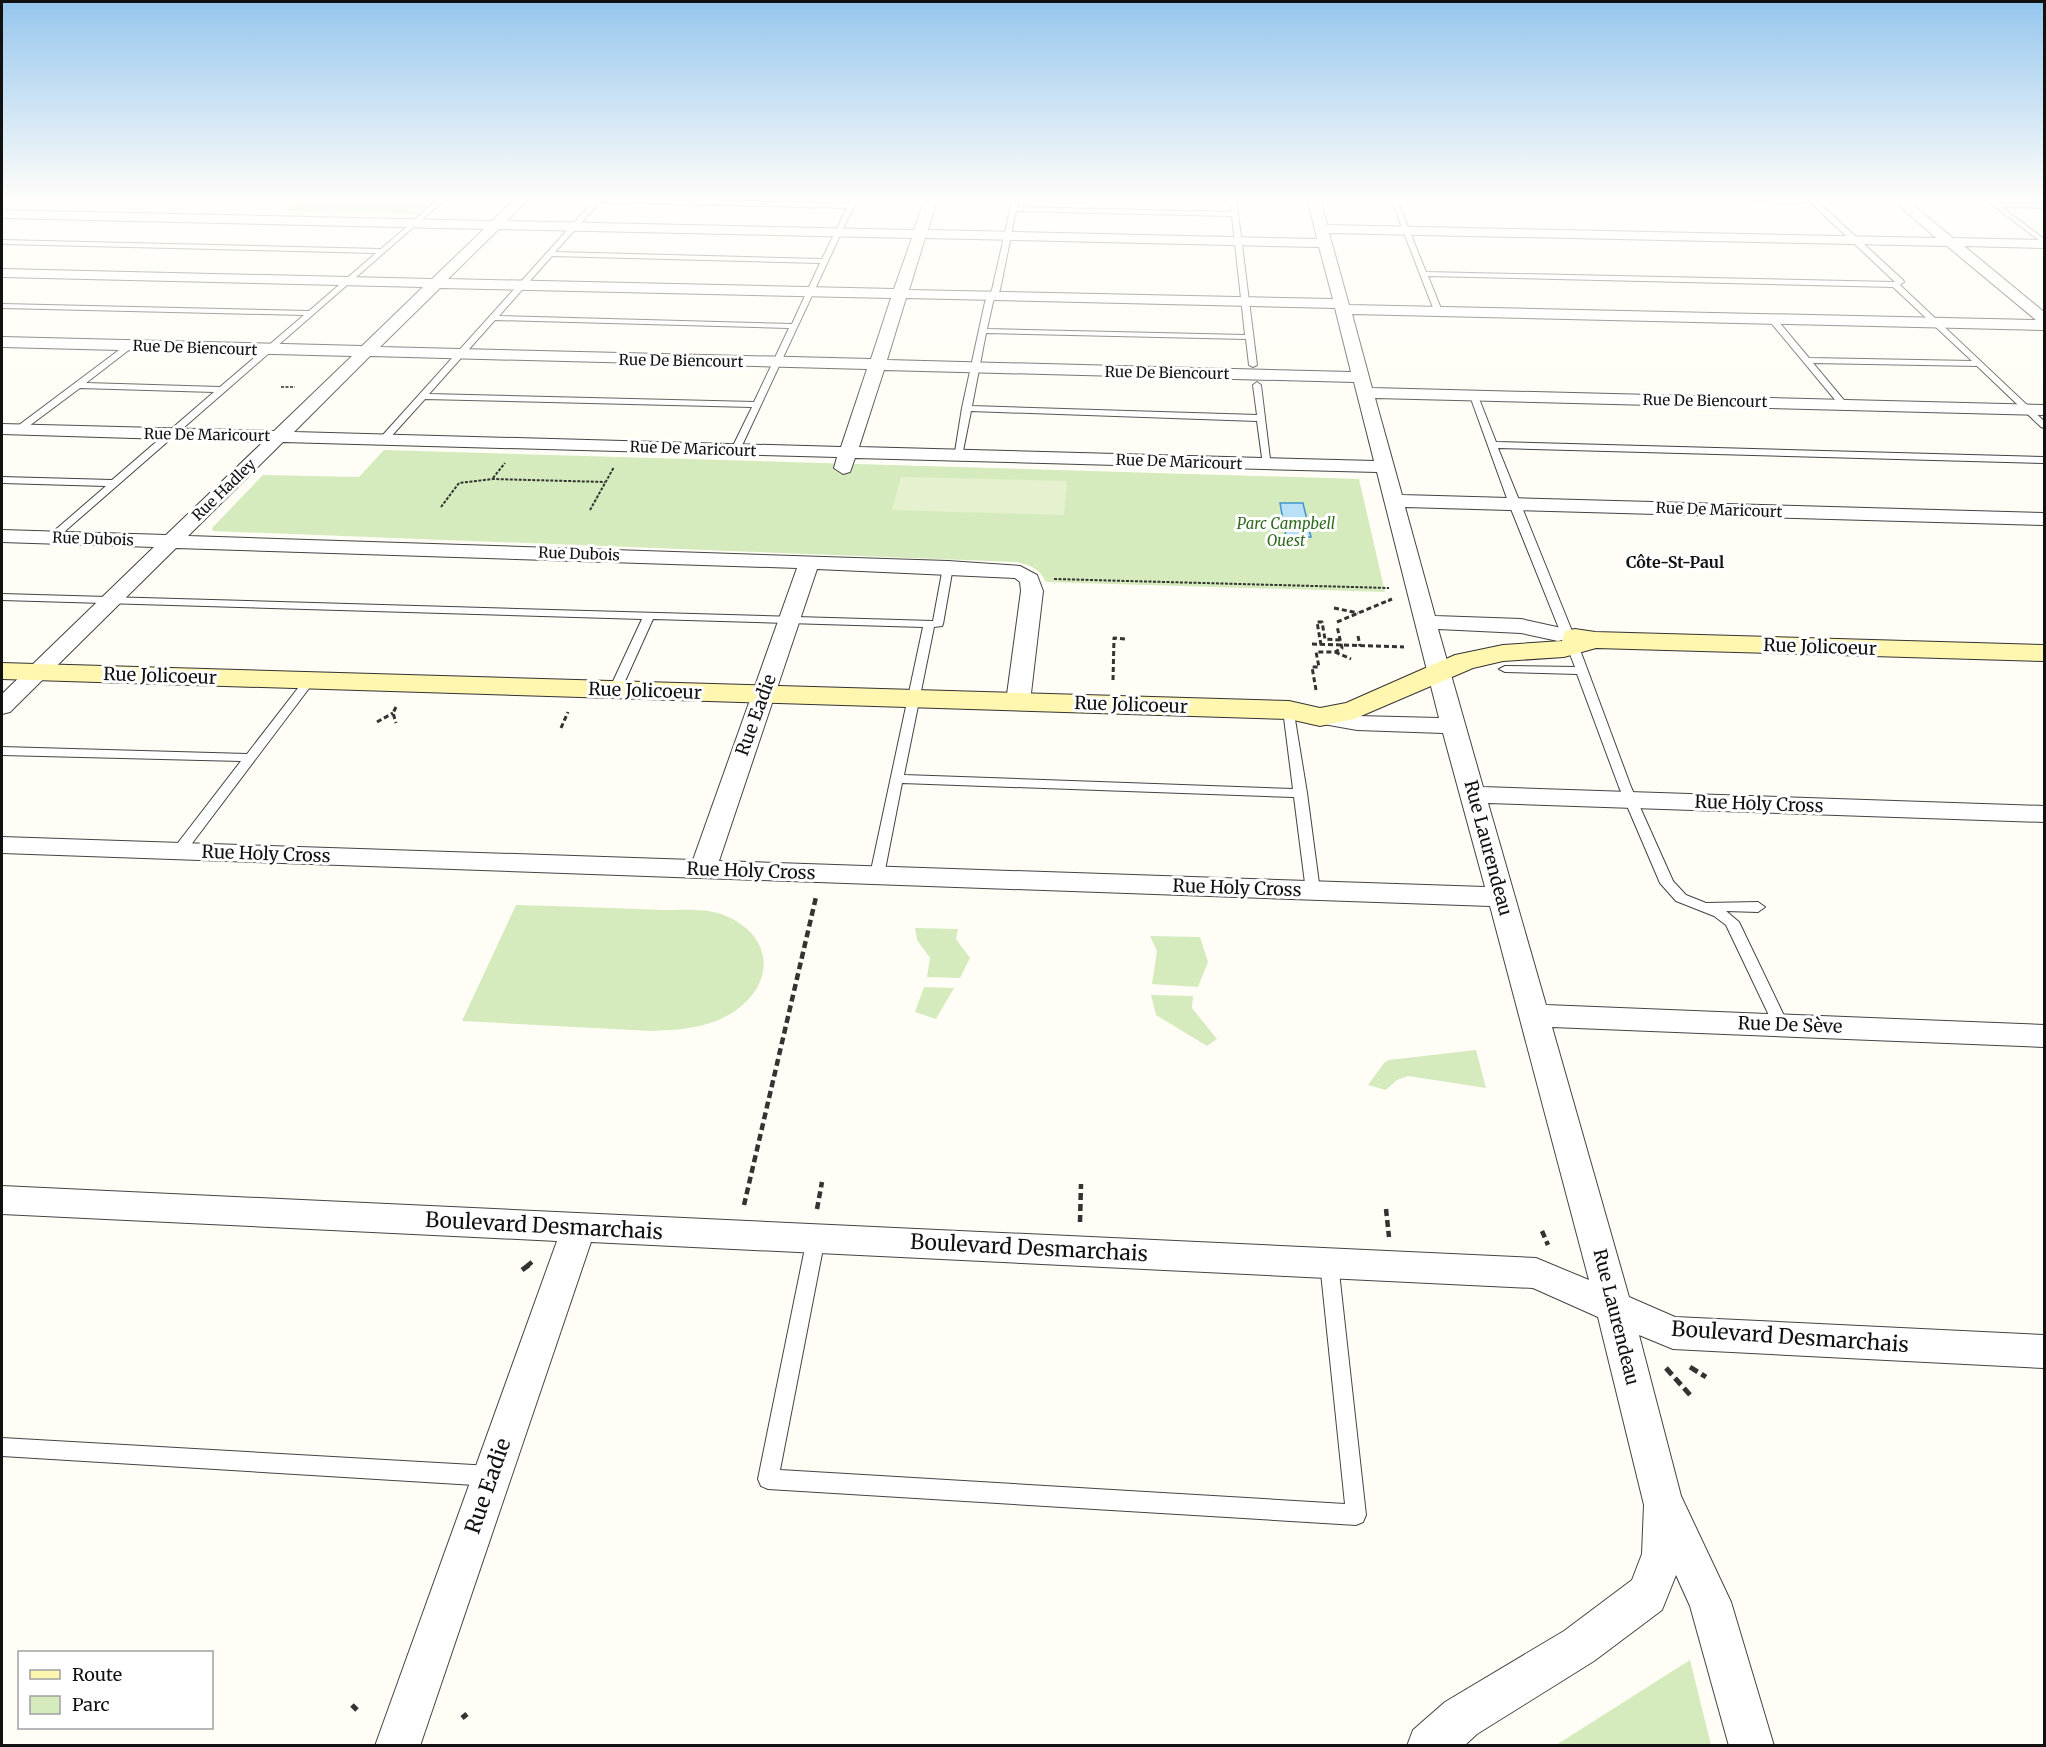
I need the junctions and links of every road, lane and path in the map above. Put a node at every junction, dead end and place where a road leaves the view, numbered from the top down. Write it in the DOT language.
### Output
graph roads {
  1 [pos="276,279"];
  2 [pos="441,279"];
  3 [pos="528,279"];
  4 [pos="816,279"];
  5 [pos="904,279"];
  6 [pos="997,279"];
  7 [pos="1244,279"];
  8 [pos="1334,279"];
  9 [pos="1426,279"];
  10 [pos="1618,279"];
  11 [pos="1896,279"];
  12 [pos="1994,279"];
  13 [pos="349,280"];
  14 [pos="436,283"];
  15 [pos="523,284"];
  16 [pos="1895,285"];
  17 [pos="810,291"];
  18 [pos="899,293"];
  19 [pos="993,295"];
  20 [pos="1246,302"];
  21 [pos="2,306"];
  22 [pos="1342,307"];
  23 [pos="1438,311"];
  24 [pos="311,313"];
  25 [pos="493,318"];
  26 [pos="1771,318"];
  27 [pos="2044,319"];
  28 [pos="1935,322"];
  29 [pos="2044,324"];
  30 [pos="795,326"];
  31 [pos="984,331"];
  32 [pos="1250,337"];
  33 [pos="2,342"];
  34 [pos="130,346"];
  35 [pos="269,350"];
  36 [pos="365,353"];
  37 [pos="460,356"];
  38 [pos="1806,360"];
  39 [pos="777,363"];
  40 [pos="1253,364"];
  41 [pos="1980,364"];
  42 [pos="876,365"];
  43 [pos="975,368"];
  44 [pos="1257,385"];
  45 [pos="1363,385"];
  46 [pos="79,386"];
  47 [pos="222,390"];
  48 [pos="423,396"];
  49 [pos="1474,396"];
  50 [pos="758,405"];
  51 [pos="1844,405"];
  52 [pos="966,408"];
  53 [pos="2037,410"];
  54 [pos="1262,418"];
  55 [pos="2044,425"];
  56 [pos="10,429"];
  57 [pos="172,434"];
  58 [pos="279,437"];
  59 [pos="384,439"];
  60 [pos="1492,445"];
  61 [pos="736,450"];
  62 [pos="957,456"];
  63 [pos="2044,460"];
  64 [pos="845,461"];
  65 [pos="615,465"];
  66 [pos="1268,465"];
  67 [pos="1384,467"];
  68 [pos="2,480"];
  69 [pos="605,482"];
  70 [pos="115,483"];
  71 [pos="1394,501"];
  72 [pos="1514,504"];
  73 [pos="441,507"];
  74 [pos="590,510"];
  75 [pos="2044,519"];
  76 [pos="2,536"];
  77 [pos="52,537"];
  78 [pos="172,541"];
  79 [pos="809,562"];
  80 [pos="948,567"];
  81 [pos="1065,579"];
  82 [pos="1389,588"];
  83 [pos="2,597"];
  84 [pos="1392,599"];
  85 [pos="111,600"];
  86 [pos="1334,608"];
  87 [pos="1359,613"];
  88 [pos="649,615"];
  89 [pos="789,620"];
  90 [pos="1427,622"];
  91 [pos="929,623"];
  92 [pos="1358,636"];
  93 [pos="1125,639"];
  94 [pos="1340,640"];
  95 [pos="1312,644"];
  96 [pos="1321,645"];
  97 [pos="1341,645"];
  98 [pos="1360,646"];
  99 [pos="1575,646"];
  100 [pos="1404,647"];
  101 [pos="1335,652"];
  102 [pos="2044,653"];
  103 [pos="1351,658"];
  104 [pos="1438,665"];
  105 [pos="1505,669"];
  106 [pos="2,671"];
  107 [pos="37,672"];
  108 [pos="309,681"];
  109 [pos="1113,687"];
  110 [pos="615,690"];
  111 [pos="762,694"];
  112 [pos="915,699"];
  113 [pos="400,701"];
  114 [pos="1018,702"];
  115 [pos="1318,703"];
  116 [pos="572,706"];
  117 [pos="2,707"];
  118 [pos="1289,710"];
  119 [pos="393,713"];
  120 [pos="378,722"];
  121 [pos="396,723"];
  122 [pos="1454,726"];
  123 [pos="561,728"];
  124 [pos="2,751"];
  125 [pos="249,758"];
  126 [pos="896,779"];
  127 [pos="1301,793"];
  128 [pos="1474,795"];
  129 [pos="1631,800"];
  130 [pos="2044,814"];
  131 [pos="2,845"];
  132 [pos="179,851"];
  133 [pos="703,869"];
  134 [pos="877,875"];
  135 [pos="818,890"];
  136 [pos="1314,891"];
  137 [pos="1501,897"];
  138 [pos="1701,906"];
  139 [pos="1758,907"];
  140 [pos="1535,1016"];
  141 [pos="1780,1024"];
  142 [pos="2044,1036"];
  143 [pos="822,1182"];
  144 [pos="1081,1184"];
  145 [pos="2,1200"];
  146 [pos="744,1206"];
  147 [pos="1386,1209"];
  148 [pos="817,1224"];
  149 [pos="1080,1224"];
  150 [pos="579,1227"];
  151 [pos="1389,1238"];
  152 [pos="1329,1263"];
  153 [pos="1614,1308"];
  154 [pos="2044,1351"];
  155 [pos="1665,1368"];
  156 [pos="1691,1396"];
  157 [pos="2,1448"];
  158 [pos="491,1476"];
  159 [pos="1662,1500"];
  160 [pos="397,1746"];
  161 [pos="1429,1746"];
  162 [pos="1752,1746"];
  1 -- 13 [label="street"];
  2 -- 14 [label="street, Rue Hadley"];
  3 -- 15 [label="lane"];
  4 -- 17 [label="lane"];
  5 -- 18 [label="street"];
  6 -- 19 [label="lane"];
  7 -- 20 [label="lane"];
  8 -- 22 [label="street, Rue Laurendeau"];
  9 -- 23 [label="lane"];
  10 -- 16 [label="lane"];
  11 -- 16 [label="lane"];
  12 -- 27 [label="street"];
  13 -- 14 [label="street"];
  13 -- 24 [label="lane"];
  14 -- 15 [label="street"];
  14 -- 36 [label="street, Rue Hadley"];
  15 -- 17 [label="street"];
  15 -- 25 [label="lane"];
  16 -- 28 [label="lane"];
  17 -- 18 [label="street"];
  17 -- 30 [label="lane"];
  18 -- 19 [label="street"];
  18 -- 42 [label="street"];
  19 -- 20 [label="street"];
  19 -- 31 [label="lane"];
  20 -- 22 [label="street"];
  20 -- 32 [label="lane"];
  21 -- 24 [label="lane"];
  22 -- 23 [label="street"];
  22 -- 45 [label="street, Rue Laurendeau"];
  23 -- 26 [label="street"];
  24 -- 35 [label="lane"];
  25 -- 30 [label="lane"];
  25 -- 37 [label="lane"];
  26 -- 28 [label="street"];
  26 -- 38 [label="lane"];
  28 -- 29 [label="street"];
  28 -- 41 [label="lane"];
  30 -- 39 [label="lane"];
  31 -- 32 [label="lane"];
  31 -- 43 [label="lane"];
  32 -- 40 [label="lane"];
  33 -- 34 [label="street, Rue De Biencourt"];
  34 -- 35 [label="street, Rue De Biencourt"];
  34 -- 46 [label="lane"];
  35 -- 36 [label="street, Rue De Biencourt"];
  35 -- 47 [label="lane"];
  36 -- 37 [label="street, Rue De Biencourt"];
  36 -- 58 [label="street, Rue Hadley"];
  37 -- 39 [label="street, Rue De Biencourt"];
  37 -- 48 [label="lane"];
  38 -- 41 [label="lane"];
  38 -- 51 [label="lane"];
  39 -- 42 [label="street, Rue De Biencourt"];
  39 -- 50 [label="lane"];
  41 -- 53 [label="lane"];
  42 -- 43 [label="street, Rue De Biencourt"];
  42 -- 64 [label="street"];
  43 -- 45 [label="street, Rue De Biencourt"];
  43 -- 52 [label="lane"];
  44 -- 54 [label="lane"];
  45 -- 49 [label="street, Rue De Biencourt"];
  45 -- 67 [label="street, Rue Laurendeau"];
  46 -- 47 [label="lane"];
  46 -- 56 [label="lane"];
  47 -- 57 [label="lane"];
  48 -- 50 [label="lane"];
  48 -- 59 [label="lane"];
  49 -- 51 [label="street, Rue De Biencourt"];
  49 -- 60 [label="lane"];
  50 -- 61 [label="lane"];
  51 -- 53 [label="street, Rue De Biencourt"];
  52 -- 54 [label="lane"];
  52 -- 62 [label="lane"];
  53 -- 55 [label="lane"];
  54 -- 66 [label="lane"];
  56 -- 57 [label="street, Rue De Maricourt"];
  57 -- 58 [label="street, Rue De Maricourt"];
  57 -- 70 [label="lane"];
  58 -- 59 [label="street, Rue De Maricourt"];
  58 -- 78 [label="street, Rue Hadley"];
  59 -- 61 [label="street, Rue De Maricourt"];
  60 -- 63 [label="lane"];
  60 -- 72 [label="lane"];
  61 -- 64 [label="street, Rue De Maricourt"];
  62 -- 64 [label="street, Rue De Maricourt"];
  62 -- 66 [label="street, Rue De Maricourt"];
  65 -- 69 [label="path"];
  66 -- 67 [label="street, Rue De Maricourt"];
  67 -- 71 [label="street, Rue Laurendeau"];
  68 -- 70 [label="lane"];
  69 -- 73 [label="path"];
  69 -- 74 [label="path"];
  70 -- 77 [label="lane"];
  71 -- 72 [label="street, Rue De Maricourt"];
  71 -- 90 [label="street, Rue Laurendeau"];
  72 -- 75 [label="street, Rue De Maricourt"];
  72 -- 99 [label="lane"];
  76 -- 77 [label="street, Rue Dubois"];
  77 -- 78 [label="street, Rue Dubois"];
  78 -- 79 [label="street, Rue Dubois"];
  78 -- 85 [label="street, Rue Hadley"];
  79 -- 80 [label="street, Rue Dubois"];
  79 -- 89 [label="street, Rue Eadie"];
  80 -- 91 [label="lane"];
  80 -- 114 [label="street, Rue Dubois"];
  81 -- 82 [label="path"];
  83 -- 85 [label="lane"];
  84 -- 87 [label="path"];
  85 -- 88 [label="lane"];
  85 -- 107 [label="street, Rue Hadley"];
  86 -- 87 [label="path"];
  87 -- 94 [label="path"];
  88 -- 89 [label="lane"];
  88 -- 110 [label="lane"];
  89 -- 91 [label="lane"];
  89 -- 111 [label="street, Rue Eadie"];
  90 -- 99 [label="street, Rue Jolicoeur"];
  90 -- 104 [label="street, Rue Laurendeau"];
  91 -- 112 [label="lane"];
  92 -- 98 [label="path"];
  93 -- 109 [label="path"];
  94 -- 96 [label="path"];
  94 -- 97 [label="path"];
  95 -- 96 [label="path"];
  96 -- 97 [label="path"];
  97 -- 98 [label="path"];
  97 -- 101 [label="path"];
  98 -- 100 [label="path"];
  99 -- 102 [label="street, Rue Jolicoeur"];
  99 -- 104 [label="street, Rue Jolicoeur"];
  99 -- 105 [label="lane"];
  99 -- 129 [label="lane"];
  101 -- 103 [label="path"];
  101 -- 115 [label="path"];
  104 -- 115 [label="street, Rue Jolicoeur"];
  104 -- 118 [label="street, Rue Jolicoeur"];
  104 -- 122 [label="street, Rue Laurendeau"];
  106 -- 107 [label="street, Rue Jolicoeur"];
  107 -- 108 [label="street, Rue Jolicoeur"];
  107 -- 117 [label="street, Rue Hadley"];
  108 -- 110 [label="street, Rue Jolicoeur"];
  108 -- 125 [label="lane"];
  110 -- 111 [label="street, Rue Jolicoeur"];
  111 -- 112 [label="street, Rue Jolicoeur"];
  111 -- 133 [label="street, Rue Eadie"];
  112 -- 114 [label="street, Rue Jolicoeur"];
  112 -- 126 [label="lane"];
  113 -- 119 [label="path"];
  114 -- 118 [label="street, Rue Jolicoeur"];
  115 -- 118 [label="street, Rue Jolicoeur"];
  115 -- 122 [label="street, Rue Jolicoeur"];
  116 -- 123 [label="path"];
  118 -- 127 [label="lane"];
  119 -- 120 [label="path"];
  119 -- 121 [label="path"];
  122 -- 128 [label="street, Rue Laurendeau"];
  124 -- 125 [label="lane"];
  125 -- 132 [label="lane"];
  126 -- 127 [label="lane"];
  126 -- 134 [label="lane"];
  127 -- 136 [label="lane"];
  128 -- 129 [label="street, Rue Holy Cross"];
  128 -- 137 [label="street, Rue Laurendeau"];
  129 -- 130 [label="street, Rue Holy Cross"];
  129 -- 138 [label="lane"];
  131 -- 132 [label="street, Rue Holy Cross"];
  132 -- 133 [label="street, Rue Holy Cross"];
  133 -- 134 [label="street, Rue Holy Cross"];
  134 -- 136 [label="street, Rue Holy Cross"];
  135 -- 146 [label="path"];
  136 -- 137 [label="street, Rue Holy Cross"];
  137 -- 140 [label="street, Rue Laurendeau"];
  138 -- 139 [label="lane"];
  138 -- 141 [label="lane"];
  140 -- 141 [label="street, Rue De Sève"];
  140 -- 153 [label="street, Rue Laurendeau"];
  141 -- 142 [label="street, Rue De Sève"];
  143 -- 148 [label="path"];
  144 -- 149 [label="path"];
  145 -- 150 [label="street, Boulevard Desmarchais"];
  147 -- 151 [label="path"];
  148 -- 150 [label="street, Boulevard Desmarchais"];
  148 -- 152 [label="street, Boulevard Desmarchais"];
  148 -- 152 [label="lane"];
  150 -- 158 [label="street, Rue Eadie"];
  152 -- 153 [label="street, Boulevard Desmarchais"];
  153 -- 154 [label="street, Boulevard Desmarchais"];
  153 -- 159 [label="street, Rue Laurendeau"];
  155 -- 156 [label="path"];
  157 -- 158 [label="lane"];
  158 -- 160 [label="street, Rue Eadie"];
  159 -- 161 [label="street, Rue Laurendeau"];
  159 -- 162 [label="street, Rue Laurendeau"];
}
